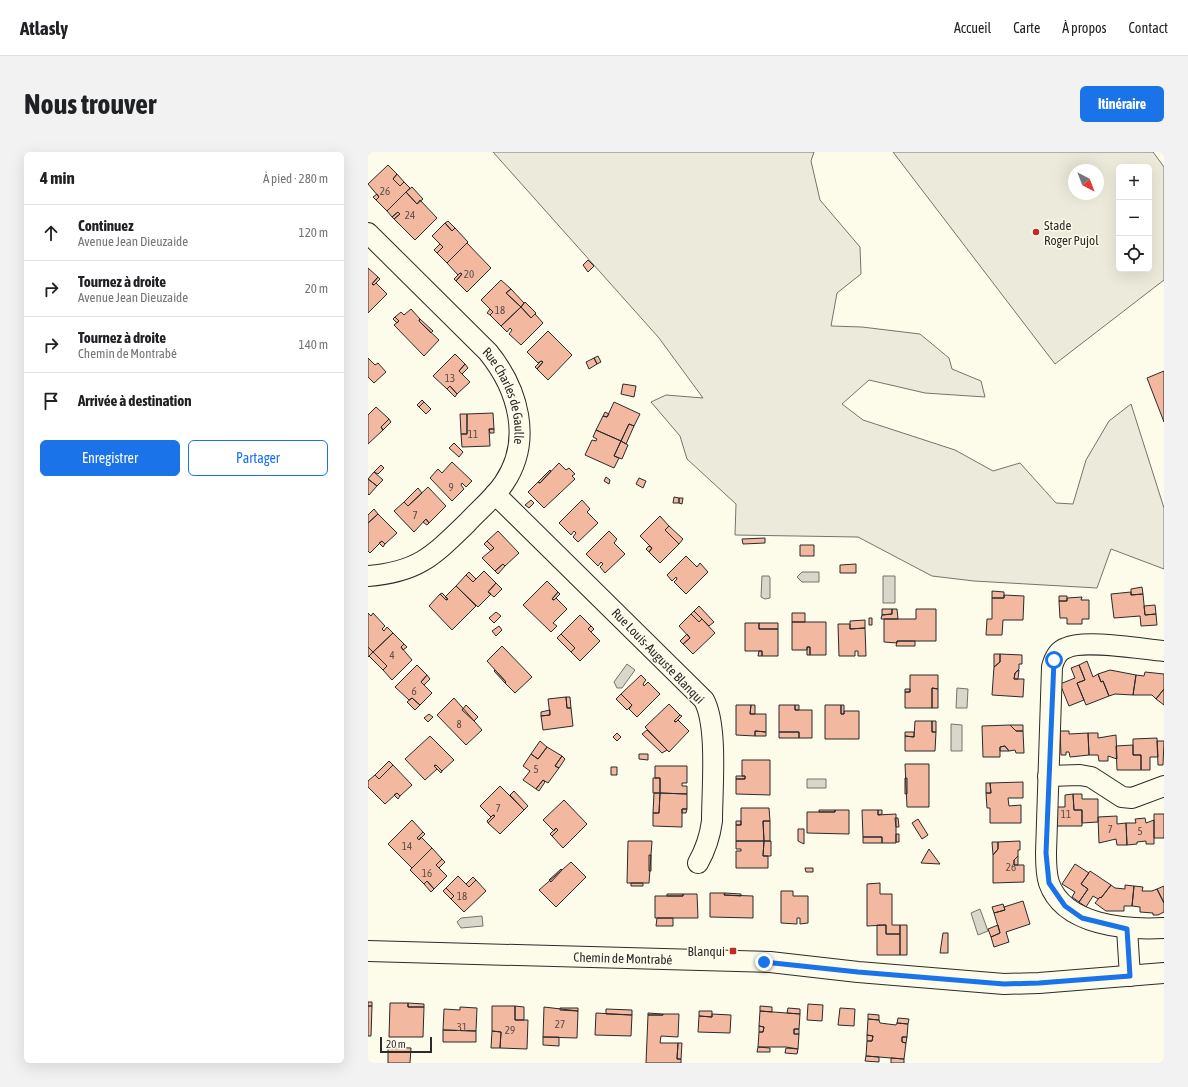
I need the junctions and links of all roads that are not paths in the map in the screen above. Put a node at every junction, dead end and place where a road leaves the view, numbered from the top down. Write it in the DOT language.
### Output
graph roads {
  1 [pos="368,233"];
  2 [pos="495,494"];
  3 [pos="368,576"];
  4 [pos="1164,651"];
  5 [pos="1048,776"];
  6 [pos="1164,786"];
  7 [pos="698,863"];
  8 [pos="1164,928"];
  9 [pos="1127,929"];
  10 [pos="368,952"];
  11 [pos="1164,973"];
  12 [pos="1130,976"];
  1 -- 2 [label="street, Rue Charles de Gaulle"];
  2 -- 3 [label="street, Rue Charles de Gaulle"];
  2 -- 7 [label="street, Rue Louis-Auguste Blanqui"];
  4 -- 5 [label="street"];
  5 -- 6 [label="street"];
  5 -- 9 [label="street"];
  8 -- 9 [label="street"];
  9 -- 12 [label="street"];
  10 -- 12 [label="street, Chemin de Montrabé"];
  11 -- 12 [label="street, Chemin de Montrabé"];
}
